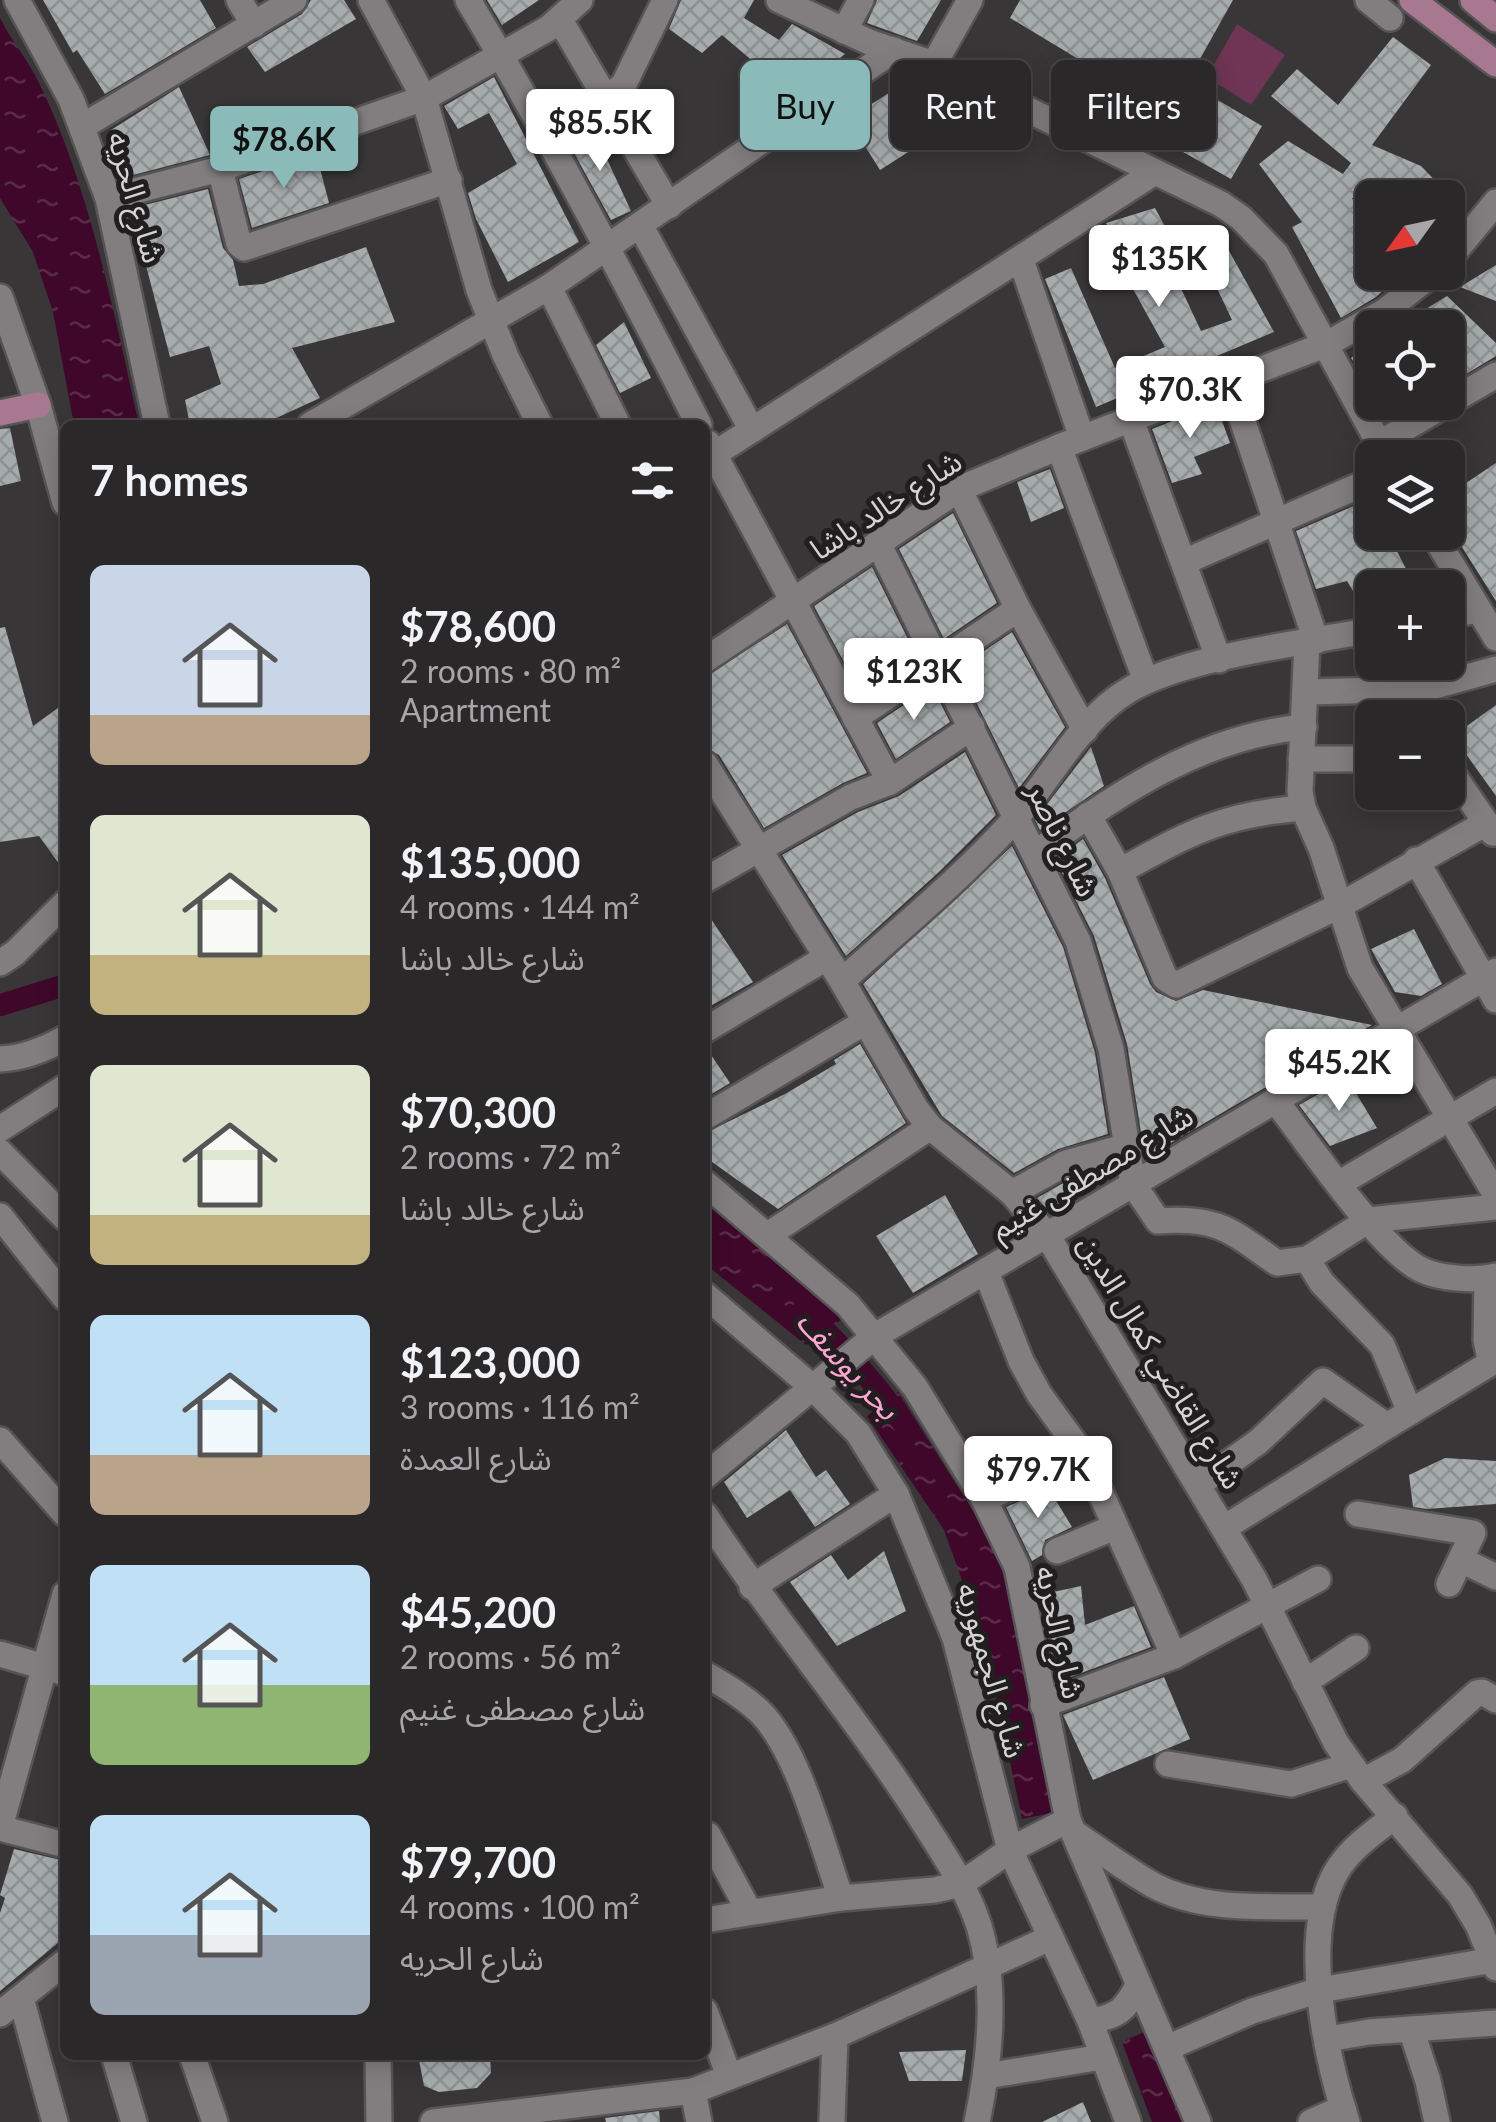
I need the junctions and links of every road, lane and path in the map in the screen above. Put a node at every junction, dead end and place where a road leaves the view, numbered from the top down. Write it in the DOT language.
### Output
graph roads {
  1 [pos="17,0"];
  2 [pos="239,0"];
  3 [pos="294,0"];
  4 [pos="371,0"];
  5 [pos="468,0"];
  6 [pos="580,0"];
  7 [pos="665,0"];
  8 [pos="778,0"];
  9 [pos="861,0"];
  10 [pos="970,0"];
  11 [pos="1368,0"];
  12 [pos="1412,0"];
  13 [pos="1472,0"];
  14 [pos="1390,18"];
  15 [pos="0,19"];
  16 [pos="1496,19"];
  17 [pos="560,20"];
  18 [pos="254,24"];
  19 [pos="32,26"];
  20 [pos="844,31"];
  21 [pos="894,50"];
  22 [pos="501,55"];
  23 [pos="923,60"];
  24 [pos="936,60"];
  25 [pos="1496,64"];
  26 [pos="424,98"];
  27 [pos="608,100"];
  28 [pos="1031,112"];
  29 [pos="83,126"];
  30 [pos="550,138"];
  31 [pos="220,169"];
  32 [pos="1155,172"];
  33 [pos="450,180"];
  34 [pos="108,198"];
  35 [pos="1496,202"];
  36 [pos="668,206"];
  37 [pos="640,225"];
  38 [pos="1465,239"];
  39 [pos="608,246"];
  40 [pos="1021,260"];
  41 [pos="549,286"];
  42 [pos="1411,290"];
  43 [pos="0,297"];
  44 [pos="492,322"];
  45 [pos="1327,344"];
  46 [pos="1496,376"];
  47 [pos="1230,383"];
  48 [pos="38,405"];
  49 [pos="0,413"];
  50 [pos="156,420"];
  51 [pos="319,420"];
  52 [pos="538,420"];
  53 [pos="616,420"];
  54 [pos="696,420"];
  55 [pos="1132,420"];
  56 [pos="752,430"];
  57 [pos="1378,440"];
  58 [pos="1398,440"];
  59 [pos="1070,442"];
  60 [pos="710,450"];
  61 [pos="710,455"];
  62 [pos="60,485"];
  63 [pos="1355,488"];
  64 [pos="960,489"];
  65 [pos="1276,524"];
  66 [pos="878,543"];
  67 [pos="1443,550"];
  68 [pos="1184,562"];
  69 [pos="794,603"];
  70 [pos="1018,609"];
  71 [pos="1478,610"];
  72 [pos="1465,613"];
  73 [pos="1355,633"];
  74 [pos="1496,638"];
  75 [pos="1311,642"];
  76 [pos="710,657"];
  77 [pos="1219,660"];
  78 [pos="938,661"];
  79 [pos="1496,669"];
  80 [pos="1146,681"];
  81 [pos="1404,690"];
  82 [pos="1307,692"];
  83 [pos="1409,700"];
  84 [pos="855,718"];
  85 [pos="972,727"];
  86 [pos="1304,727"];
  87 [pos="1085,730"];
  88 [pos="1301,759"];
  89 [pos="1355,759"];
  90 [pos="710,772"];
  91 [pos="890,782"];
  92 [pos="1465,792"];
  93 [pos="1303,808"];
  94 [pos="1088,816"];
  95 [pos="1017,817"];
  96 [pos="1491,830"];
  97 [pos="758,848"];
  98 [pos="1036,853"];
  99 [pos="1416,860"];
  100 [pos="1120,871"];
  101 [pos="710,877"];
  102 [pos="1339,906"];
  103 [pos="60,908"];
  104 [pos="826,958"];
  105 [pos="0,963"];
  106 [pos="842,981"];
  107 [pos="1492,983"];
  108 [pos="864,1022"];
  109 [pos="710,1027"];
  110 [pos="1396,1030"];
  111 [pos="60,1041"];
  112 [pos="0,1059"];
  113 [pos="60,1091"];
  114 [pos="1496,1091"];
  115 [pos="1275,1100"];
  116 [pos="710,1114"];
  117 [pos="1450,1118"];
  118 [pos="930,1127"];
  119 [pos="0,1129"];
  120 [pos="1127,1146"];
  121 [pos="0,1152"];
  122 [pos="1340,1183"];
  123 [pos="1133,1184"];
  124 [pos="710,1186"];
  125 [pos="1012,1193"];
  126 [pos="1496,1195"];
  127 [pos="1496,1207"];
  128 [pos="60,1213"];
  129 [pos="0,1216"];
  130 [pos="1369,1220"];
  131 [pos="768,1235"];
  132 [pos="1047,1235"];
  133 [pos="1307,1259"];
  134 [pos="986,1272"];
  135 [pos="1491,1277"];
  136 [pos="60,1292"];
  137 [pos="710,1299"];
  138 [pos="875,1336"];
  139 [pos="1494,1366"];
  140 [pos="811,1386"];
  141 [pos="1410,1412"];
  142 [pos="1387,1426"];
  143 [pos="0,1440"];
  144 [pos="1084,1456"];
  145 [pos="710,1472"];
  146 [pos="1199,1484"];
  147 [pos="896,1494"];
  148 [pos="984,1500"];
  149 [pos="60,1508"];
  150 [pos="1358,1514"];
  151 [pos="710,1523"];
  152 [pos="1115,1527"];
  153 [pos="1224,1528"];
  154 [pos="1056,1551"];
  155 [pos="1461,1560"];
  156 [pos="1496,1577"];
  157 [pos="1318,1579"];
  158 [pos="1448,1584"];
  159 [pos="752,1588"];
  160 [pos="1268,1606"];
  161 [pos="60,1632"];
  162 [pos="1356,1648"];
  163 [pos="0,1654"];
  164 [pos="1174,1656"];
  165 [pos="55,1670"];
  166 [pos="710,1677"];
  167 [pos="1305,1682"];
  168 [pos="1486,1697"];
  169 [pos="1043,1705"];
  170 [pos="1168,1764"];
  171 [pos="1357,1773"];
  172 [pos="1395,1816"];
  173 [pos="0,1827"];
  174 [pos="1071,1827"];
  175 [pos="710,1839"];
  176 [pos="60,1844"];
  177 [pos="1010,1850"];
  178 [pos="961,1884"];
  179 [pos="842,1898"];
  180 [pos="1323,1907"];
  181 [pos="749,1910"];
  182 [pos="710,1919"];
  183 [pos="1050,1938"];
  184 [pos="1495,1964"];
  185 [pos="60,1966"];
  186 [pos="988,1969"];
  187 [pos="1138,1985"];
  188 [pos="1320,1990"];
  189 [pos="21,1998"];
  190 [pos="0,2014"];
  191 [pos="1090,2022"];
  192 [pos="710,2023"];
  193 [pos="1496,2023"];
  194 [pos="1411,2028"];
  195 [pos="835,2036"];
  196 [pos="1328,2039"];
  197 [pos="1166,2048"];
  198 [pos="1102,2057"];
  199 [pos="115,2060"];
  200 [pos="194,2060"];
  201 [pos="378,2060"];
  202 [pos="730,2076"];
  203 [pos="986,2076"];
  204 [pos="693,2090"];
  205 [pos="1345,2115"];
  206 [pos="55,2122"];
  207 [pos="134,2122"];
  208 [pos="215,2122"];
  209 [pos="379,2122"];
  210 [pos="433,2122"];
  211 [pos="700,2122"];
  212 [pos="832,2122"];
  213 [pos="977,2122"];
  214 [pos="1128,2122"];
  215 [pos="1198,2122"];
  216 [pos="1310,2122"];
  217 [pos="1437,2122"];
  1 -- 19 [label="street, شارع الحريه"];
  2 -- 18 [label="street"];
  3 -- 18 [label="street"];
  4 -- 26 [label="street"];
  5 -- 22 [label="street"];
  6 -- 17 [label="street"];
  7 -- 27 [label="street"];
  8 -- 20 [label="street"];
  9 -- 20 [label="street"];
  10 -- 24 [label="street"];
  11 -- 14 [label="street"];
  12 -- 25 [label="main road"];
  13 -- 16 [label="main road"];
  15 -- 19 [label="street"];
  17 -- 22 [label="street"];
  17 -- 27 [label="street"];
  18 -- 29 [label="street"];
  19 -- 29 [label="street, شارع الحريه"];
  20 -- 21 [label="street"];
  21 -- 23 [label="street"];
  21 -- 36 [label="street"];
  22 -- 26 [label="street"];
  22 -- 30 [label="street"];
  26 -- 31 [label="street"];
  26 -- 33 [label="street"];
  27 -- 30 [label="street"];
  27 -- 36 [label="street"];
  28 -- 32 [label="street"];
  29 -- 34 [label="street, شارع الحريه"];
  30 -- 39 [label="street"];
  31 -- 33 [label="street"];
  31 -- 34 [label="street"];
  32 -- 40 [label="street"];
  32 -- 45 [label="street"];
  33 -- 44 [label="street"];
  34 -- 50 [label="street, شارع الحريه"];
  35 -- 38 [label="street"];
  36 -- 37 [label="street"];
  37 -- 39 [label="street"];
  37 -- 56 [label="street"];
  39 -- 41 [label="street"];
  39 -- 54 [label="street"];
  40 -- 56 [label="street"];
  40 -- 59 [label="street"];
  41 -- 44 [label="street"];
  41 -- 53 [label="street"];
  42 -- 45 [label="street, شارع خالد باشا"];
  43 -- 48 [label="street"];
  44 -- 51 [label="street"];
  44 -- 52 [label="street"];
  45 -- 47 [label="street, شارع خالد باشا"];
  45 -- 57 [label="street"];
  46 -- 58 [label="street"];
  47 -- 55 [label="street, شارع خالد باشا"];
  47 -- 65 [label="street"];
  48 -- 49 [label="main road"];
  48 -- 62 [label="street"];
  55 -- 59 [label="street, شارع خالد باشا"];
  55 -- 68 [label="street"];
  56 -- 60 [label="street"];
  59 -- 64 [label="street, شارع خالد باشا"];
  59 -- 80 [label="street"];
  61 -- 69 [label="street"];
  63 -- 65 [label="street"];
  64 -- 66 [label="street, شارع خالد باشا"];
  64 -- 70 [label="street"];
  65 -- 68 [label="street"];
  65 -- 75 [label="street"];
  66 -- 69 [label="street, شارع خالد باشا"];
  66 -- 78 [label="street, شارع ناصر"];
  67 -- 71 [label="street"];
  68 -- 77 [label="street"];
  69 -- 76 [label="street, شارع خالد باشا"];
  69 -- 84 [label="street"];
  70 -- 78 [label="street"];
  70 -- 87 [label="street"];
  71 -- 72 [label="street"];
  71 -- 74 [label="street"];
  73 -- 75 [label="street"];
  75 -- 77 [label="street"];
  75 -- 82 [label="street"];
  77 -- 80 [label="street"];
  78 -- 84 [label="street"];
  78 -- 85 [label="street, شارع ناصر"];
  79 -- 81 [label="street"];
  80 -- 87 [label="street"];
  81 -- 82 [label="street"];
  81 -- 83 [label="street"];
  82 -- 86 [label="street"];
  84 -- 91 [label="street"];
  85 -- 91 [label="street"];
  85 -- 95 [label="street, شارع ناصر"];
  86 -- 88 [label="street"];
  86 -- 94 [label="street"];
  87 -- 95 [label="street"];
  88 -- 89 [label="street"];
  88 -- 93 [label="street"];
  90 -- 97 [label="street, شارع القاضي كمال الدين"];
  91 -- 97 [label="street"];
  92 -- 96 [label="street"];
  93 -- 100 [label="street"];
  93 -- 102 [label="street"];
  94 -- 98 [label="street"];
  94 -- 100 [label="street"];
  95 -- 98 [label="street, شارع ناصر"];
  95 -- 106 [label="street"];
  96 -- 99 [label="street"];
  97 -- 101 [label="street"];
  97 -- 104 [label="street, شارع القاضي كمال الدين"];
  98 -- 120 [label="street, شارع ناصر"];
  99 -- 102 [label="street"];
  99 -- 107 [label="street"];
  100 -- 102 [label="street"];
  102 -- 110 [label="street"];
  103 -- 105 [label="street"];
  104 -- 106 [label="street, شارع القاضي كمال الدين"];
  104 -- 109 [label="street"];
  106 -- 108 [label="street, شارع القاضي كمال الدين"];
  107 -- 110 [label="street, شارع مصطفى غنيم"];
  108 -- 116 [label="street"];
  108 -- 118 [label="street, شارع القاضي كمال الدين"];
  110 -- 115 [label="street, شارع مصطفى غنيم"];
  110 -- 117 [label="street"];
  111 -- 112 [label="street"];
  113 -- 119 [label="street"];
  114 -- 117 [label="street"];
  115 -- 122 [label="street"];
  115 -- 123 [label="street, شارع مصطفى غنيم"];
  117 -- 122 [label="street"];
  117 -- 126 [label="street"];
  118 -- 125 [label="street, شارع القاضي كمال الدين"];
  118 -- 131 [label="street"];
  120 -- 123 [label="street, شارع ناصر"];
  120 -- 125 [label="street"];
  121 -- 128 [label="street"];
  122 -- 130 [label="street"];
  123 -- 132 [label="street, شارع مصطفى غنيم"];
  123 -- 133 [label="street"];
  124 -- 131 [label="street, شارع الحريه"];
  125 -- 132 [label="street, شارع القاضي كمال الدين"];
  127 -- 130 [label="street"];
  129 -- 136 [label="street"];
  130 -- 133 [label="street"];
  130 -- 135 [label="street"];
  131 -- 138 [label="street, شارع الحريه"];
  132 -- 134 [label="street, شارع مصطفى غنيم"];
  132 -- 146 [label="street, شارع القاضي كمال الدين"];
  133 -- 141 [label="street"];
  134 -- 138 [label="street, شارع مصطفى غنيم"];
  134 -- 144 [label="street"];
  135 -- 139 [label="street"];
  137 -- 140 [label="street, شارع الجمهوريه"];
  138 -- 140 [label="street, شارع مصطفى غنيم"];
  138 -- 148 [label="street, شارع الحريه"];
  139 -- 141 [label="street"];
  140 -- 145 [label="street"];
  140 -- 147 [label="street, شارع الجمهوريه"];
  141 -- 142 [label="street"];
  142 -- 146 [label="street"];
  142 -- 153 [label="street"];
  143 -- 149 [label="street"];
  144 -- 148 [label="street"];
  144 -- 152 [label="street"];
  146 -- 153 [label="street, شارع القاضي كمال الدين"];
  147 -- 159 [label="street"];
  147 -- 177 [label="street, شارع الجمهوريه"];
  148 -- 169 [label="street, شارع الحريه"];
  150 -- 155 [label="street"];
  151 -- 159 [label="street"];
  152 -- 154 [label="street"];
  152 -- 164 [label="street"];
  153 -- 160 [label="street, شارع القاضي كمال الدين"];
  155 -- 156 [label="street"];
  155 -- 158 [label="street"];
  157 -- 160 [label="street"];
  159 -- 178 [label="street"];
  160 -- 164 [label="street"];
  160 -- 167 [label="street, شارع القاضي كمال الدين"];
  161 -- 165 [label="street"];
  162 -- 167 [label="street"];
  163 -- 165 [label="street"];
  164 -- 169 [label="street"];
  165 -- 173 [label="street"];
  166 -- 179 [label="street"];
  167 -- 171 [label="street, شارع القاضي كمال الدين"];
  168 -- 171 [label="street"];
  169 -- 174 [label="street, شارع الحريه"];
  170 -- 171 [label="street"];
  171 -- 172 [label="street, شارع القاضي كمال الدين"];
  172 -- 180 [label="street"];
  172 -- 184 [label="street, شارع القاضي كمال الدين"];
  173 -- 176 [label="street"];
  174 -- 177 [label="street"];
  174 -- 180 [label="street"];
  174 -- 187 [label="street, شارع الحريه"];
  175 -- 181 [label="street"];
  177 -- 178 [label="street"];
  177 -- 183 [label="street, شارع الجمهوريه"];
  178 -- 179 [label="street"];
  178 -- 186 [label="street"];
  179 -- 181 [label="street"];
  180 -- 188 [label="street"];
  181 -- 182 [label="street"];
  183 -- 186 [label="street"];
  183 -- 191 [label="street, شارع الجمهوريه"];
  184 -- 188 [label="street"];
  185 -- 189 [label="street"];
  186 -- 195 [label="street"];
  186 -- 203 [label="street"];
  187 -- 191 [label="street"];
  187 -- 197 [label="street, شارع الحريه"];
  188 -- 196 [label="street"];
  188 -- 197 [label="street"];
  189 -- 190 [label="street"];
  189 -- 206 [label="street"];
  191 -- 198 [label="street, شارع الجمهوريه"];
  192 -- 202 [label="street"];
  193 -- 194 [label="street"];
  194 -- 196 [label="street"];
  194 -- 217 [label="street"];
  195 -- 202 [label="street"];
  195 -- 212 [label="street"];
  196 -- 205 [label="street"];
  197 -- 215 [label="street, شارع الحريه"];
  198 -- 203 [label="street"];
  198 -- 214 [label="street, شارع الجمهوريه"];
  199 -- 207 [label="street"];
  200 -- 208 [label="street"];
  201 -- 209 [label="street"];
  202 -- 204 [label="street"];
  203 -- 213 [label="street"];
  204 -- 210 [label="street"];
  204 -- 211 [label="street"];
  205 -- 216 [label="street"];
}
